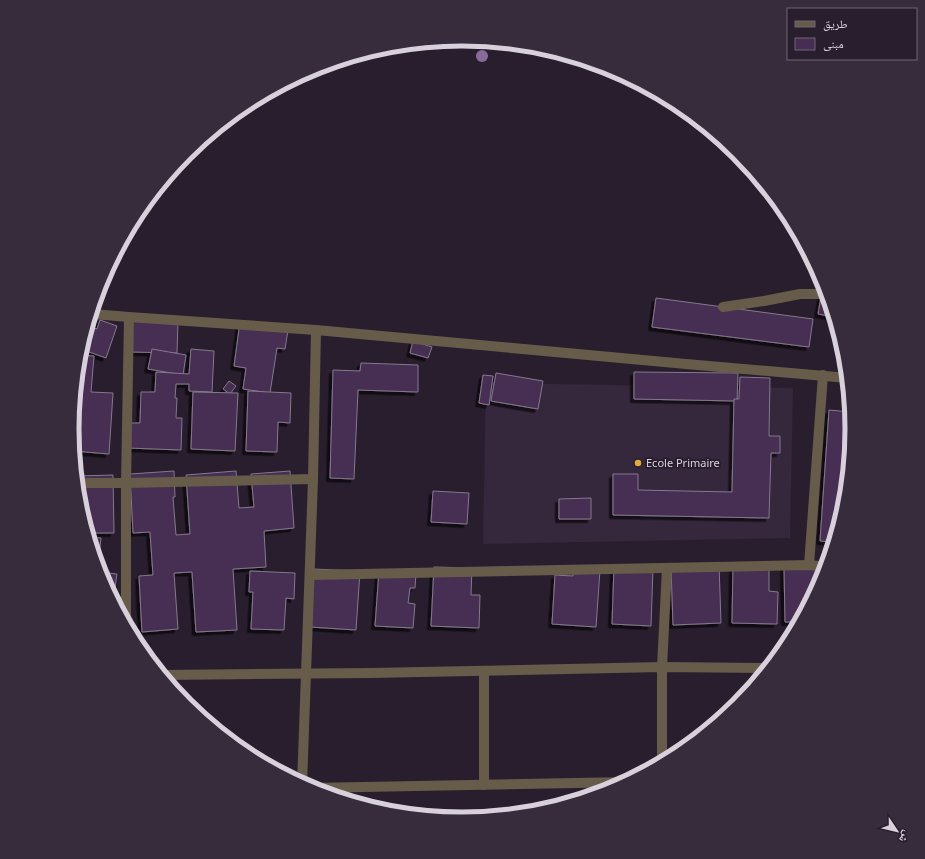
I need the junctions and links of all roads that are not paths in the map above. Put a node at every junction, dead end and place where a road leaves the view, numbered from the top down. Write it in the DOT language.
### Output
graph roads {
  1 [pos="821,294"];
  2 [pos="723,307"];
  3 [pos="97,314"];
  4 [pos="129,317"];
  5 [pos="316,330"];
  6 [pos="823,375"];
  7 [pos="843,377"];
  8 [pos="312,479"];
  9 [pos="82,483"];
  10 [pos="126,483"];
  11 [pos="809,565"];
  12 [pos="821,566"];
  13 [pos="667,568"];
  14 [pos="310,575"];
  15 [pos="126,613"];
  16 [pos="662,667"];
  17 [pos="763,668"];
  18 [pos="484,671"];
  19 [pos="306,673"];
  20 [pos="168,675"];
  21 [pos="662,757"];
  22 [pos="302,777"];
  23 [pos="613,782"];
  24 [pos="484,785"];
  25 [pos="325,788"];
  1 -- 2 [label="street"];
  3 -- 4 [label="street"];
  4 -- 5 [label="street"];
  4 -- 10 [label="street"];
  5 -- 6 [label="street"];
  5 -- 8 [label="street"];
  6 -- 7 [label="street"];
  6 -- 11 [label="street"];
  8 -- 10 [label="street"];
  8 -- 14 [label="street"];
  9 -- 10 [label="street"];
  10 -- 15 [label="street"];
  11 -- 12 [label="street"];
  11 -- 13 [label="street"];
  13 -- 14 [label="street"];
  13 -- 16 [label="street"];
  14 -- 19 [label="street"];
  16 -- 17 [label="street"];
  16 -- 18 [label="street"];
  16 -- 21 [label="street"];
  18 -- 19 [label="street"];
  18 -- 24 [label="street"];
  19 -- 20 [label="street"];
  19 -- 22 [label="street"];
  23 -- 24 [label="street"];
  24 -- 25 [label="street"];
}
